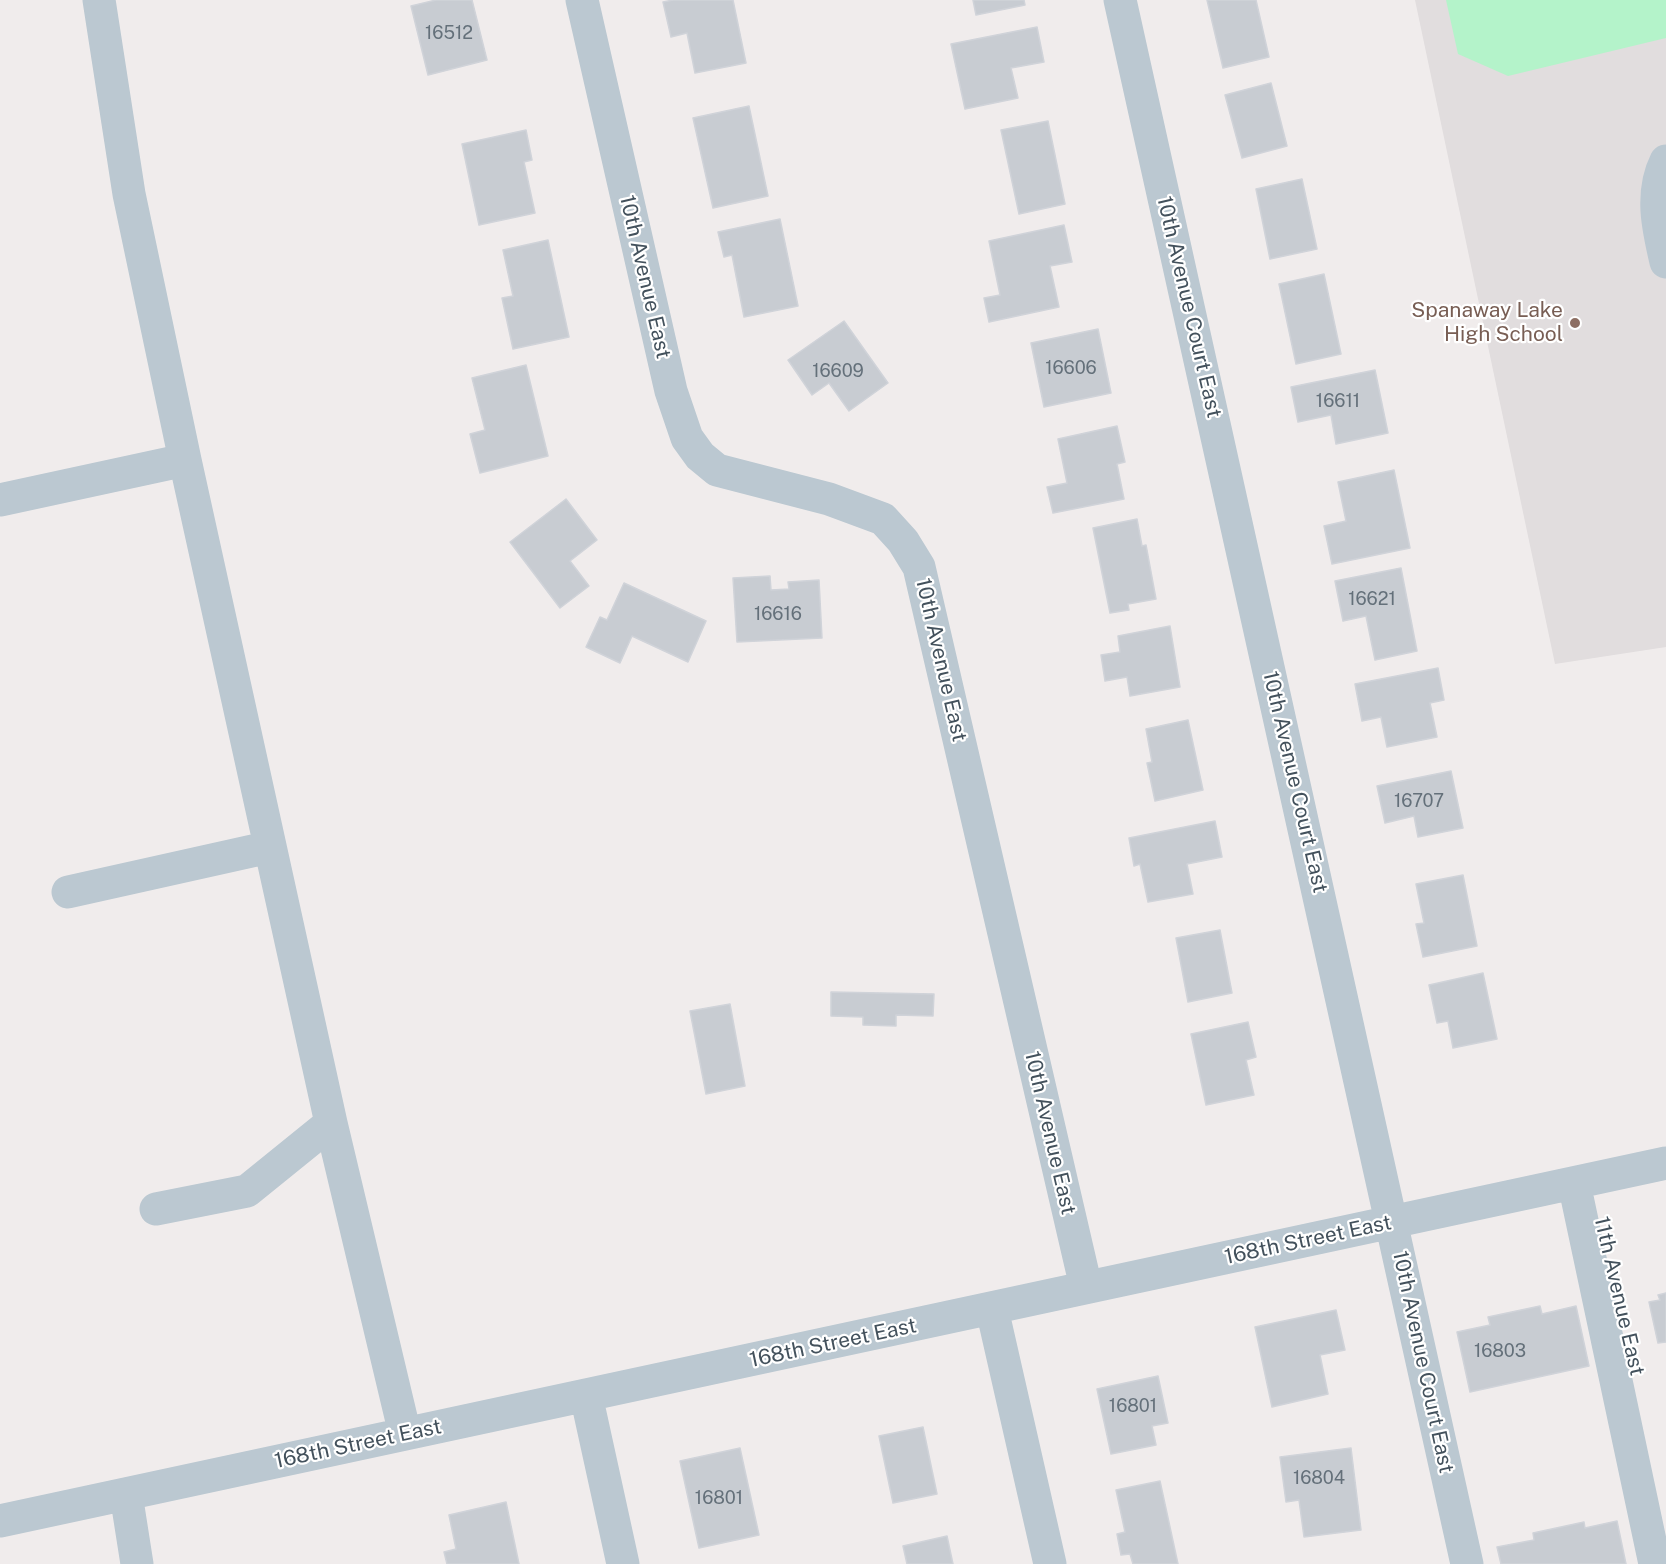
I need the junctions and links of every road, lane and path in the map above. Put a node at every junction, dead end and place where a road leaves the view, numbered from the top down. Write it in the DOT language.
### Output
graph roads {
  1 [pos="99,0"];
  2 [pos="582,0"];
  3 [pos="1120,0"];
  4 [pos="1666,161"];
  5 [pos="1666,262"];
  6 [pos="185,460"];
  7 [pos="0,500"];
  8 [pos="270,847"];
  9 [pos="68,891"];
  10 [pos="331,1123"];
  11 [pos="1666,1162"];
  12 [pos="1583,1181"];
  13 [pos="156,1209"];
  14 [pos="1393,1223"];
  15 [pos="1086,1287"];
  16 [pos="992,1309"];
  17 [pos="586,1395"];
  18 [pos="1645,1412"];
  19 [pos="405,1434"];
  20 [pos="126,1494"];
  21 [pos="0,1521"];
  22 [pos="137,1564"];
  23 [pos="623,1564"];
  24 [pos="1050,1564"];
  25 [pos="1467,1564"];
  26 [pos="1655,1564"];
  1 -- 6 [label="street"];
  2 -- 15 [label="street, 10th Avenue East"];
  3 -- 14 [label="street, 10th Avenue Court East"];
  4 -- 5 [label="street"];
  6 -- 7 [label="street"];
  6 -- 8 [label="street"];
  8 -- 9 [label="street"];
  8 -- 10 [label="street"];
  10 -- 13 [label="street"];
  10 -- 19 [label="street"];
  11 -- 12 [label="street, 168th Street East"];
  12 -- 14 [label="street, 168th Street East"];
  12 -- 18 [label="street, 11th Avenue East"];
  12 -- 26 [label="street"];
  14 -- 15 [label="street, 168th Street East"];
  14 -- 25 [label="street, 10th Avenue Court East"];
  15 -- 16 [label="street, 168th Street East"];
  16 -- 17 [label="street, 168th Street East"];
  16 -- 24 [label="street"];
  17 -- 19 [label="street, 168th Street East"];
  17 -- 23 [label="street"];
  19 -- 20 [label="street, 168th Street East"];
  20 -- 21 [label="street, 168th Street East"];
  20 -- 22 [label="street"];
}
